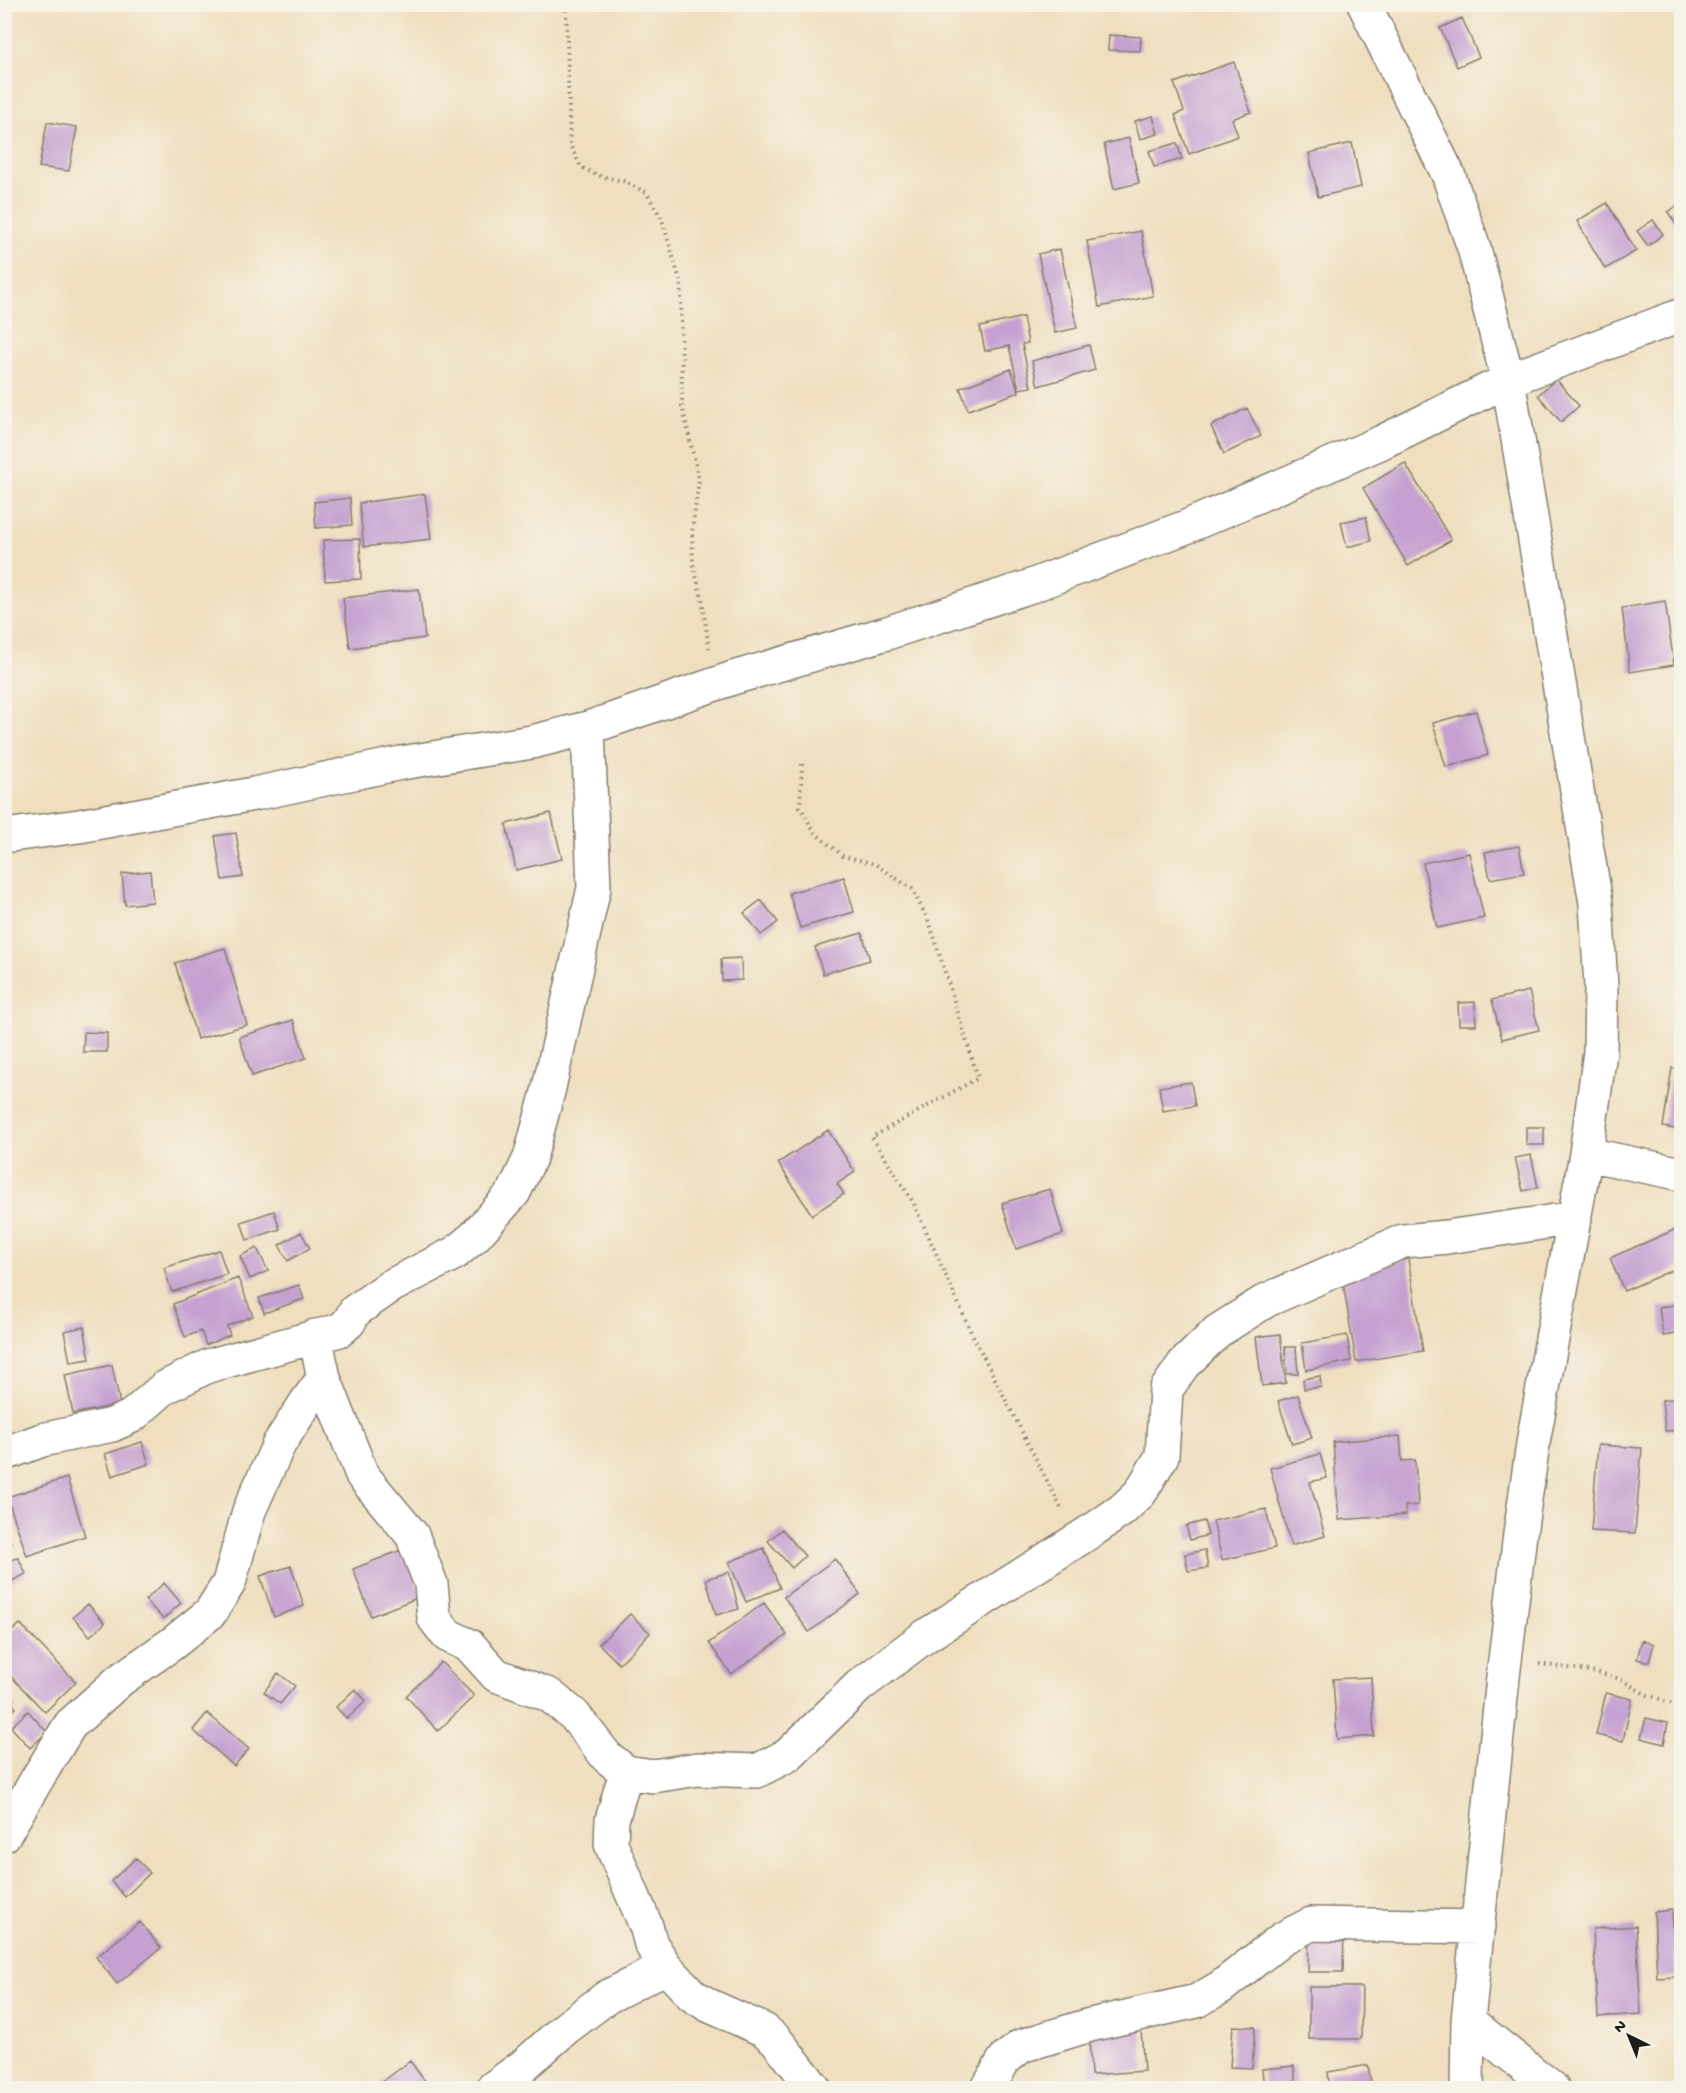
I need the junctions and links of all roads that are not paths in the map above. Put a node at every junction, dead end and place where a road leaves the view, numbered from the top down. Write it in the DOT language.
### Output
graph roads {
  1 [pos="1364,4"];
  2 [pos="1682,315"];
  3 [pos="1508,380"];
  4 [pos="588,728"];
  5 [pos="4,836"];
  6 [pos="1586,1154"];
  7 [pos="1682,1174"];
  8 [pos="1575,1218"];
  9 [pos="315,1336"];
  10 [pos="324,1378"];
  11 [pos="4,1454"];
  12 [pos="626,1772"];
  13 [pos="4,1835"];
  14 [pos="1478,1927"];
  15 [pos="666,1967"];
  16 [pos="1468,2021"];
  17 [pos="493,2088"];
  18 [pos="814,2088"];
  19 [pos="988,2088"];
  20 [pos="1467,2088"];
  21 [pos="1552,2088"];
  1 -- 3 [label="street"];
  2 -- 3 [label="street"];
  3 -- 4 [label="street"];
  3 -- 6 [label="street"];
  4 -- 5 [label="street"];
  4 -- 9 [label="street"];
  6 -- 7 [label="street"];
  6 -- 8 [label="street"];
  8 -- 12 [label="street"];
  8 -- 14 [label="street"];
  9 -- 10 [label="street"];
  9 -- 11 [label="street"];
  10 -- 12 [label="street"];
  10 -- 13 [label="street"];
  12 -- 15 [label="street"];
  14 -- 16 [label="street"];
  14 -- 19 [label="street"];
  15 -- 17 [label="street"];
  15 -- 18 [label="street"];
  16 -- 20 [label="street"];
  16 -- 21 [label="street"];
}
